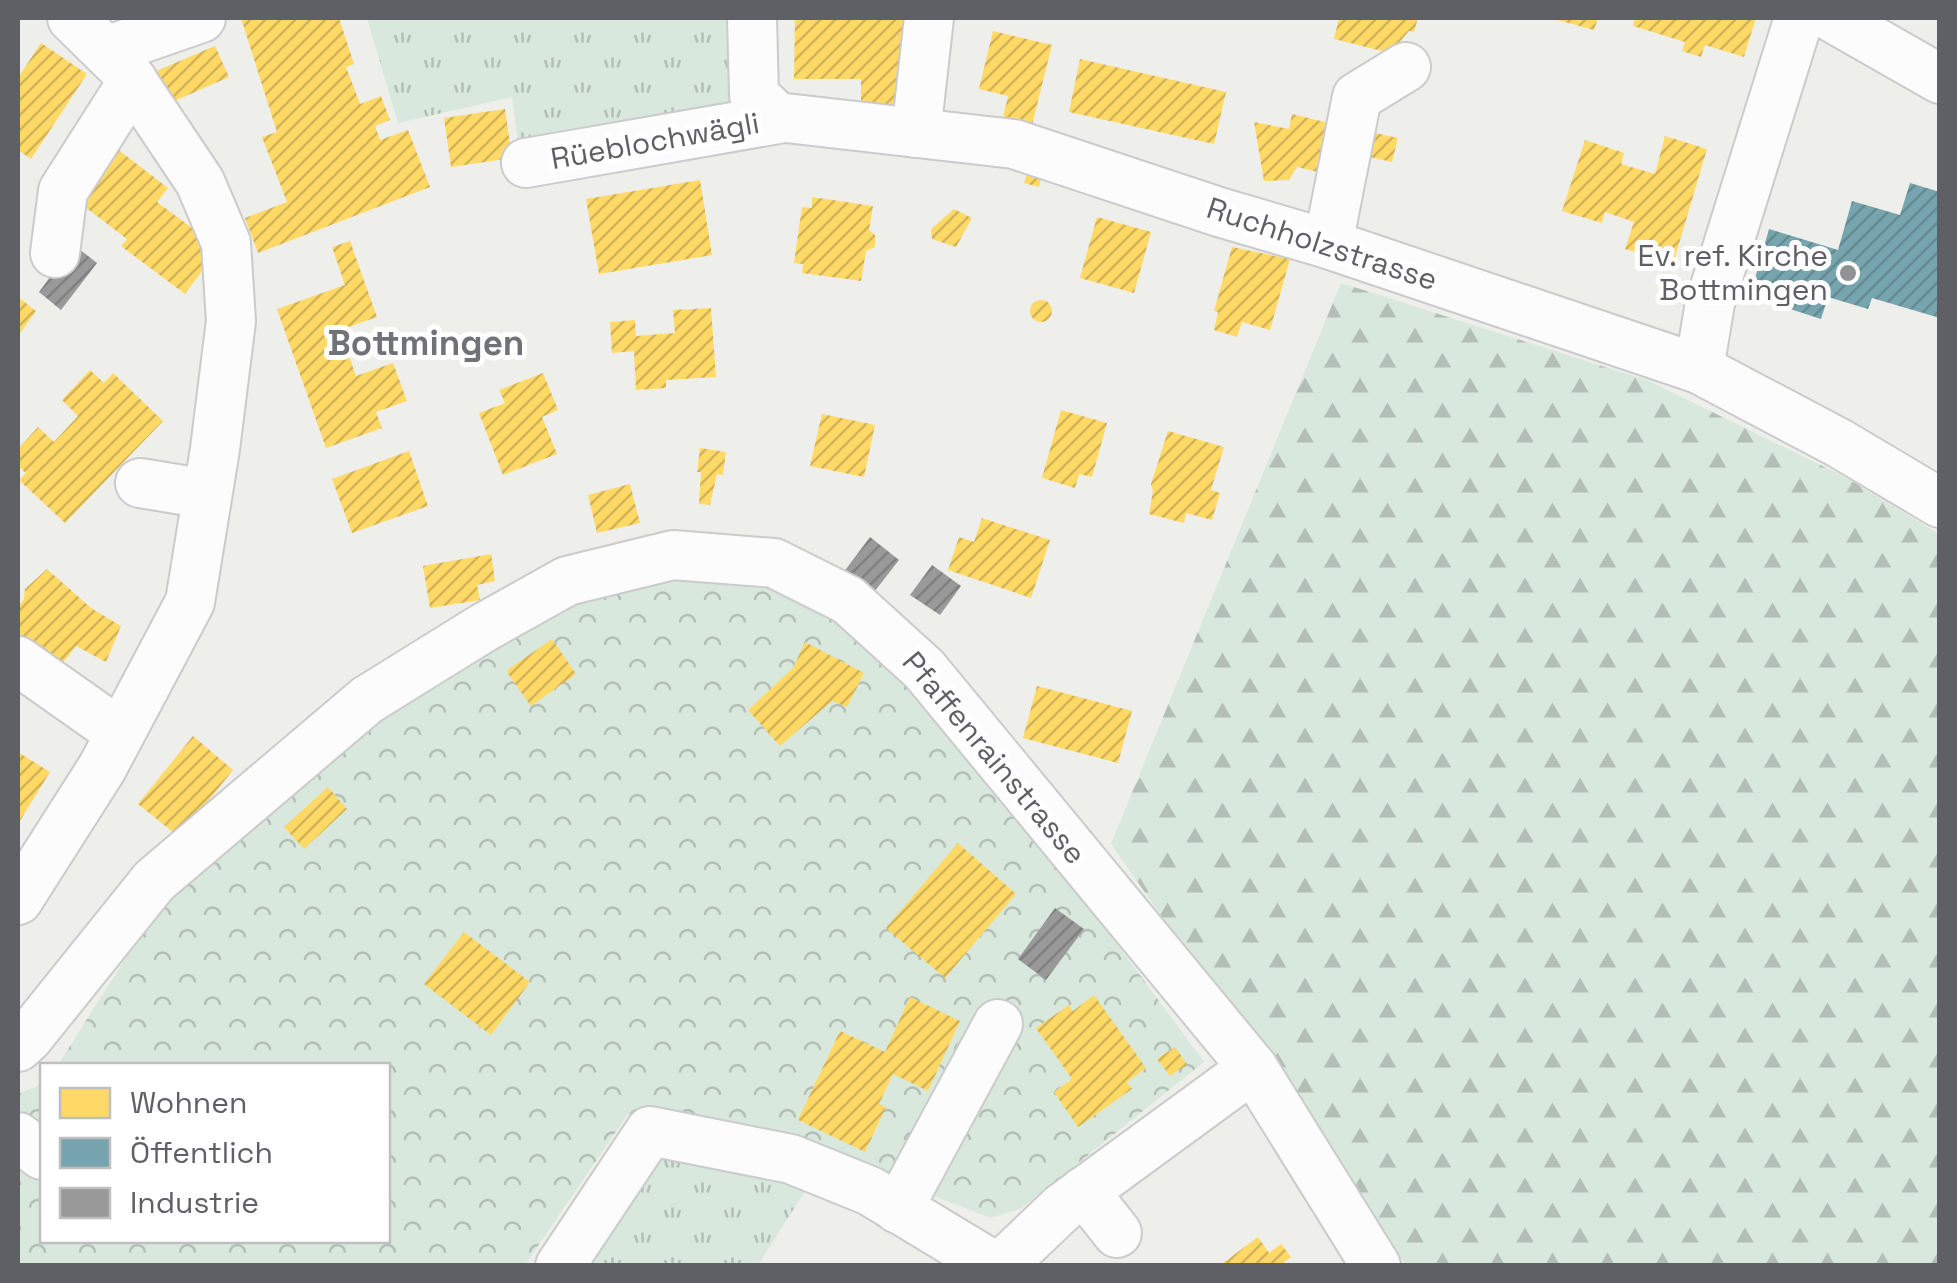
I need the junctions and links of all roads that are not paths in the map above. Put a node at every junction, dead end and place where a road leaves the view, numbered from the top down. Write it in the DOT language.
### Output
graph roads {
  1 [pos="72,18"];
  2 [pos="201,18"];
  3 [pos="752,18"];
  4 [pos="928,18"];
  5 [pos="1799,18"];
  6 [pos="1834,18"];
  7 [pos="120,66"];
  8 [pos="1406,67"];
  9 [pos="1940,79"];
  10 [pos="784,118"];
  11 [pos="916,133"];
  12 [pos="526,163"];
  13 [pos="1328,244"];
  14 [pos="55,253"];
  15 [pos="1699,368"];
  16 [pos="140,483"];
  17 [pos="207,494"];
  18 [pos="1940,503"];
  19 [pos="18,661"];
  20 [pos="18,696"];
  21 [pos="113,747"];
  22 [pos="18,900"];
  23 [pos="998,1024"];
  24 [pos="18,1046"];
  25 [pos="1253,1068"];
  26 [pos="18,1137"];
  27 [pos="40,1154"];
  28 [pos="1084,1191"];
  29 [pos="898,1209"];
  30 [pos="1117,1233"];
  31 [pos="560,1266"];
  32 [pos="998,1266"];
  33 [pos="1376,1266"];
  1 -- 7 [label="street"];
  2 -- 7 [label="street"];
  3 -- 10 [label="street"];
  4 -- 11 [label="street"];
  5 -- 15 [label="street"];
  6 -- 9 [label="street"];
  7 -- 14 [label="street"];
  7 -- 17 [label="street"];
  8 -- 13 [label="street"];
  10 -- 11 [label="street, Ruchholzstrasse"];
  10 -- 12 [label="street, Rüeblochwägli"];
  11 -- 13 [label="street, Ruchholzstrasse"];
  13 -- 15 [label="street, Ruchholzstrasse"];
  15 -- 18 [label="street, Ruchholzstrasse"];
  16 -- 17 [label="street"];
  17 -- 21 [label="street"];
  19 -- 21 [label="street"];
  20 -- 21 [label="street"];
  21 -- 22 [label="street"];
  23 -- 29 [label="street"];
  24 -- 25 [label="street, Pfaffenrainstrasse"];
  25 -- 28 [label="street"];
  25 -- 33 [label="street, Pfaffenrainstrasse"];
  26 -- 27 [label="street"];
  28 -- 30 [label="street"];
  28 -- 32 [label="street"];
  29 -- 31 [label="street"];
  29 -- 32 [label="street"];
}
